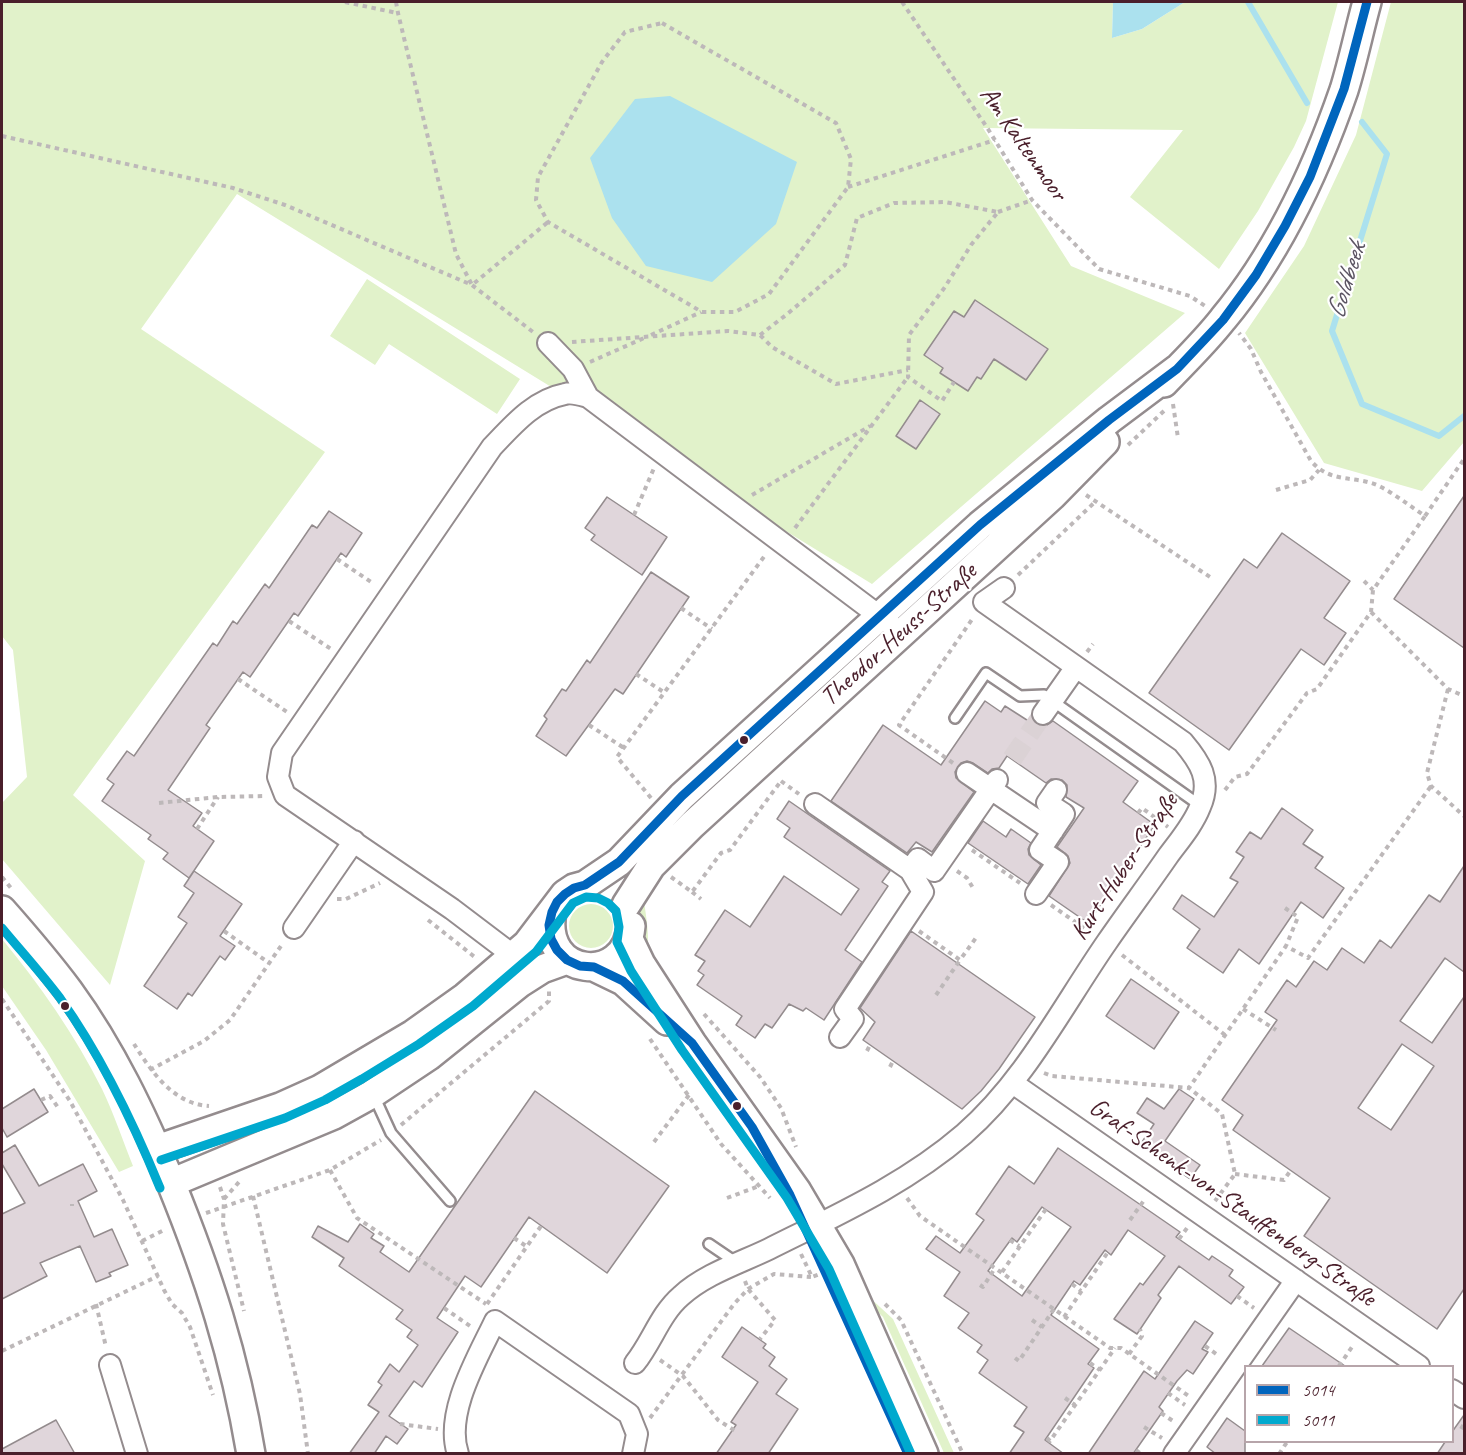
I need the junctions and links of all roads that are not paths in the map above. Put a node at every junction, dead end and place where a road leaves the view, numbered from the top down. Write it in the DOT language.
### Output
graph roads {
  1 [pos="1367,2"];
  2 [pos="548,343"];
  3 [pos="1177,369"];
  4 [pos="588,397"];
  5 [pos="1004,588"];
  6 [pos="880,616"];
  7 [pos="902,633"];
  8 [pos="1076,667"];
  9 [pos="1048,708"];
  10 [pos="955,718"];
  11 [pos="967,773"];
  12 [pos="994,784"];
  13 [pos="1056,790"];
  14 [pos="814,804"];
  15 [pos="1201,806"];
  16 [pos="1053,831"];
  17 [pos="354,841"];
  18 [pos="910,870"];
  19 [pos="585,885"];
  20 [pos="1036,894"];
  21 [pos="626,905"];
  22 [pos="2,910"];
  23 [pos="552,912"];
  24 [pos="294,928"];
  25 [pos="629,939"];
  26 [pos="514,956"];
  27 [pos="567,960"];
  28 [pos="594,967"];
  29 [pos="840,1037"];
  30 [pos="692,1043"];
  31 [pos="1019,1076"];
  32 [pos="372,1094"];
  33 [pos="157,1149"];
  34 [pos="171,1183"];
  35 [pos="450,1201"];
  36 [pos="811,1228"];
  37 [pos="709,1244"];
  38 [pos="738,1264"];
  39 [pos="1296,1280"];
  40 [pos="641,1356"];
  41 [pos="110,1365"];
  42 [pos="1418,1365"];
  43 [pos="137,1454"];
  44 [pos="251,1454"];
  45 [pos="458,1454"];
  46 [pos="633,1454"];
  47 [pos="908,1454"];
  48 [pos="924,1454"];
  49 [pos="1174,1454"];
  1 -- 3 [label="main road, Theodor-Heuss-Straße"];
  2 -- 4 [label="street"];
  3 -- 6 [label="main road, Theodor-Heuss-Straße"];
  3 -- 7 [label="main road, Theodor-Heuss-Straße"];
  4 -- 6 [label="street"];
  4 -- 17 [label="street"];
  5 -- 8 [label="street, Kurt-Huber-Straße"];
  6 -- 7 [label="street"];
  6 -- 19 [label="main road, Theodor-Heuss-Straße"];
  7 -- 21 [label="main road, Theodor-Heuss-Straße"];
  8 -- 9 [label="street"];
  8 -- 15 [label="street, Kurt-Huber-Straße"];
  9 -- 10 [label="lane"];
  9 -- 15 [label="lane"];
  11 -- 12 [label="street"];
  12 -- 16 [label="street"];
  12 -- 18 [label="street"];
  13 -- 16 [label="street"];
  14 -- 18 [label="street"];
  15 -- 31 [label="street, Kurt-Huber-Straße"];
  16 -- 20 [label="street"];
  17 -- 24 [label="street"];
  17 -- 26 [label="street"];
  18 -- 29 [label="street"];
  19 -- 21 [label="main road"];
  19 -- 23 [label="main road, Theodor-Heuss-Straße"];
  21 -- 25 [label="main road"];
  22 -- 33 [label="main road"];
  23 -- 26 [label="main road, Theodor-Heuss-Straße"];
  23 -- 27 [label="main road"];
  25 -- 28 [label="main road"];
  25 -- 30 [label="main road"];
  26 -- 33 [label="main road, Theodor-Heuss-Straße"];
  27 -- 28 [label="main road"];
  27 -- 32 [label="main road"];
  28 -- 30 [label="main road"];
  30 -- 36 [label="main road"];
  31 -- 36 [label="street, Kurt-Huber-Straße"];
  31 -- 39 [label="street, Graf-Schenk-von-Stauffenberg-Straße"];
  32 -- 34 [label="main road"];
  32 -- 35 [label="lane"];
  33 -- 34 [label="main road"];
  34 -- 44 [label="main road"];
  36 -- 38 [label="street, Kurt-Huber-Straße"];
  36 -- 47 [label="main road"];
  36 -- 48 [label="main road"];
  37 -- 38 [label="lane"];
  38 -- 40 [label="street, Kurt-Huber-Straße"];
  39 -- 42 [label="street, Graf-Schenk-von-Stauffenberg-Straße"];
  39 -- 49 [label="street"];
  41 -- 43 [label="street"];
  45 -- 46 [label="street"];
}
